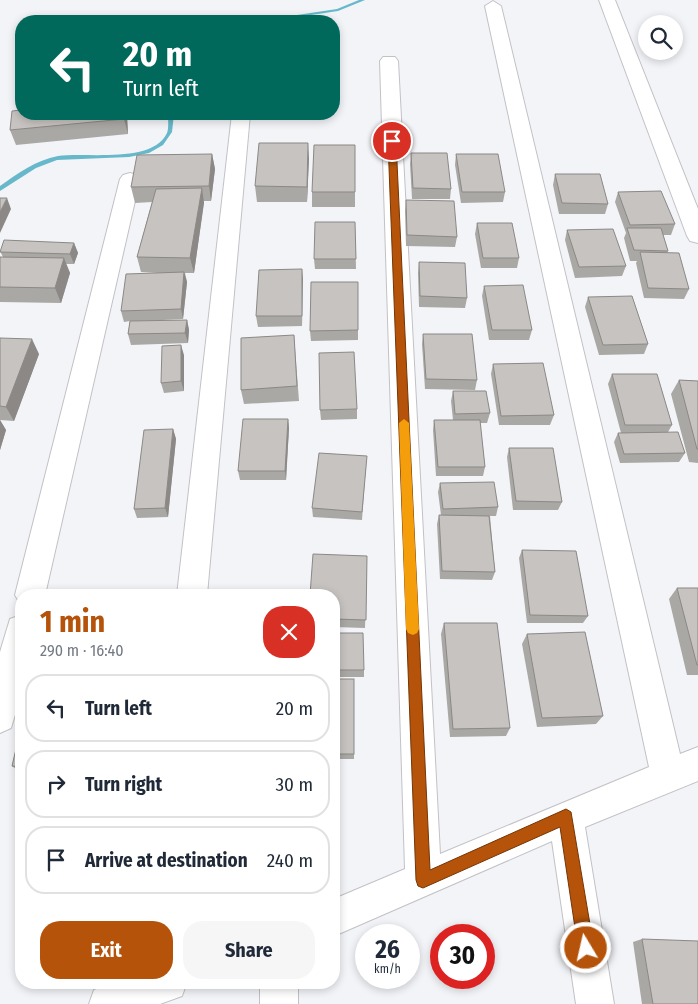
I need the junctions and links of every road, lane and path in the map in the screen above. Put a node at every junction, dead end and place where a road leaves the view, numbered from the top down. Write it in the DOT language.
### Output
graph roads {
  1 [pos="607,0"];
  2 [pos="493,6"];
  3 [pos="389,61"];
  4 [pos="240,120"];
  5 [pos="130,178"];
  6 [pos="698,236"];
  7 [pos="31,589"];
  8 [pos="193,589"];
  9 [pos="15,654"];
  10 [pos="0,717"];
  11 [pos="683,769"];
  12 [pos="566,817"];
  13 [pos="423,880"];
  14 [pos="340,915"];
  15 [pos="147,989"];
  16 [pos="279,989"];
  17 [pos="108,1004"];
  18 [pos="279,1004"];
  19 [pos="595,1004"];
  1 -- 6 [label="street"];
  2 -- 11 [label="street"];
  3 -- 13 [label="street"];
  4 -- 8 [label="street"];
  5 -- 7 [label="street"];
  9 -- 10 [label="street"];
  11 -- 12 [label="street"];
  12 -- 13 [label="street"];
  12 -- 19 [label="street"];
  13 -- 14 [label="street"];
  15 -- 17 [label="street"];
  16 -- 18 [label="street"];
}
